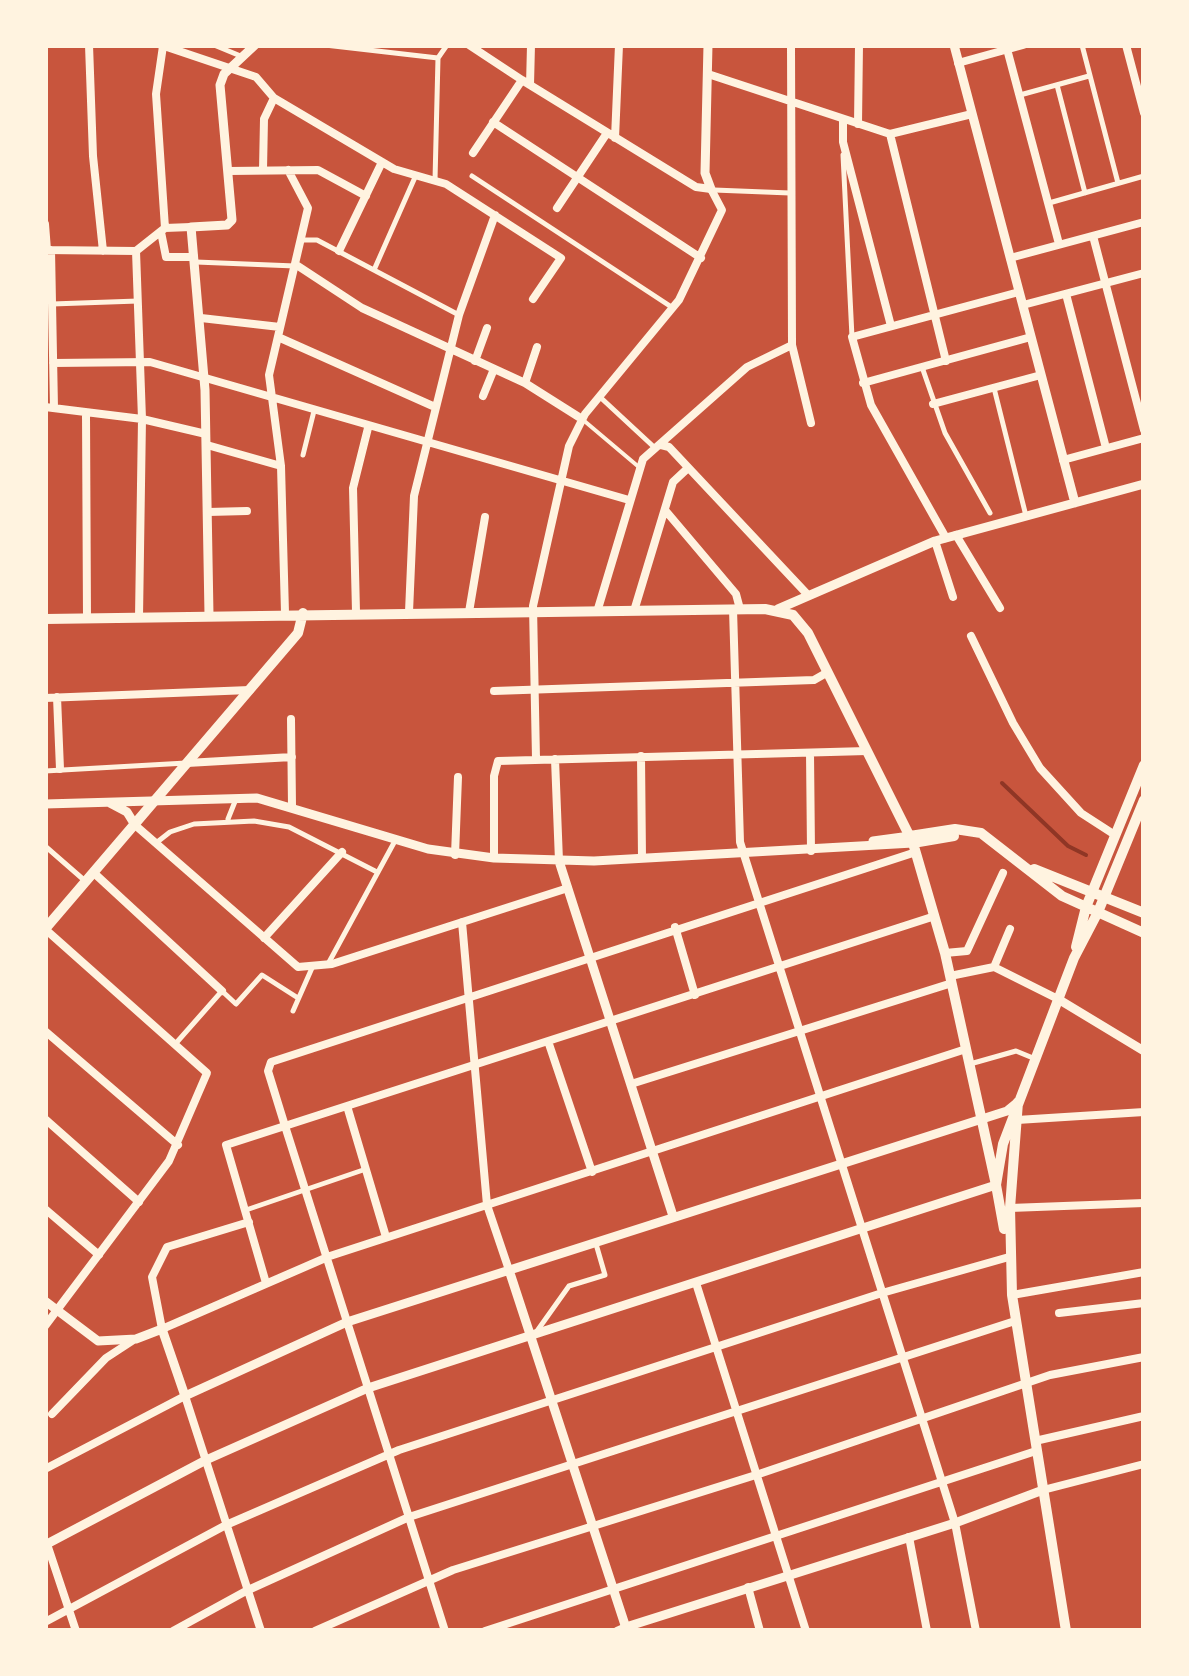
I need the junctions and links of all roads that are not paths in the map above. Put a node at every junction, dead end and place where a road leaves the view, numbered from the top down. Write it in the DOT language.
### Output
graph roads {
  1 [pos="90,45"];
  2 [pos="162,45"];
  3 [pos="214,45"];
  4 [pos="255,45"];
  5 [pos="328,45"];
  6 [pos="447,45"];
  7 [pos="469,45"];
  8 [pos="531,45"];
  9 [pos="619,45"];
  10 [pos="708,45"];
  11 [pos="792,45"];
  12 [pos="859,45"];
  13 [pos="954,45"];
  14 [pos="1022,45"];
  15 [pos="1082,45"];
  16 [pos="1126,45"];
  17 [pos="1007,49"];
  18 [pos="243,56"];
  19 [pos="438,58"];
  20 [pos="958,63"];
  21 [pos="229,68"];
  22 [pos="708,74"];
  23 [pos="1090,76"];
  24 [pos="526,82"];
  25 [pos="1057,85"];
  26 [pos="1020,95"];
  27 [pos="274,98"];
  28 [pos="791,101"];
  29 [pos="972,114"];
  30 [pos="1144,114"];
  31 [pos="843,119"];
  32 [pos="494,122"];
  33 [pos="858,124"];
  34 [pos="890,134"];
  35 [pos="611,135"];
  36 [pos="843,142"];
  37 [pos="473,153"];
  38 [pos="382,162"];
  39 [pos="263,170"];
  40 [pos="288,170"];
  41 [pos="229,171"];
  42 [pos="416,176"];
  43 [pos="472,176"];
  44 [pos="1144,176"];
  45 [pos="577,177"];
  46 [pos="436,180"];
  47 [pos="1118,183"];
  48 [pos="710,189"];
  49 [pos="1085,192"];
  50 [pos="790,193"];
  51 [pos="366,196"];
  52 [pos="1049,202"];
  53 [pos="557,208"];
  54 [pos="495,214"];
  55 [pos="1144,222"];
  56 [pos="45,224"];
  57 [pos="191,227"];
  58 [pos="163,230"];
  59 [pos="1093,236"];
  60 [pos="303,240"];
  61 [pos="1060,244"];
  62 [pos="48,250"];
  63 [pos="103,251"];
  64 [pos="136,251"];
  65 [pos="339,252"];
  66 [pos="700,258"];
  67 [pos="1010,258"];
  68 [pos="195,260"];
  69 [pos="298,266"];
  70 [pos="374,270"];
  71 [pos="1144,274"];
  72 [pos="1106,283"];
  73 [pos="1020,292"];
  74 [pos="1066,294"];
  75 [pos="533,298"];
  76 [pos="138,301"];
  77 [pos="52,304"];
  78 [pos="1023,305"];
  79 [pos="673,308"];
  80 [pos="935,314"];
  81 [pos="460,316"];
  82 [pos="201,318"];
  83 [pos="891,326"];
  84 [pos="488,328"];
  85 [pos="280,332"];
  86 [pos="852,336"];
  87 [pos="1031,337"];
  88 [pos="792,345"];
  89 [pos="537,347"];
  90 [pos="450,350"];
  91 [pos="140,360"];
  92 [pos="946,360"];
  93 [pos="475,361"];
  94 [pos="53,363"];
  95 [pos="922,367"];
  96 [pos="494,369"];
  97 [pos="1041,375"];
  98 [pos="204,378"];
  99 [pos="525,383"];
  100 [pos="863,383"];
  101 [pos="994,388"];
  102 [pos="484,396"];
  103 [pos="600,397"];
  104 [pos="271,398"];
  105 [pos="933,404"];
  106 [pos="435,407"];
  107 [pos="50,408"];
  108 [pos="314,411"];
  109 [pos="86,413"];
  110 [pos="142,419"];
  111 [pos="582,419"];
  112 [pos="811,423"];
  113 [pos="368,428"];
  114 [pos="1144,430"];
  115 [pos="1144,438"];
  116 [pos="207,440"];
  117 [pos="426,443"];
  118 [pos="657,446"];
  119 [pos="1106,448"];
  120 [pos="304,455"];
  121 [pos="1063,460"];
  122 [pos="280,466"];
  123 [pos="640,468"];
  124 [pos="688,468"];
  125 [pos="559,482"];
  126 [pos="1144,484"];
  127 [pos="629,500"];
  128 [pos="1074,503"];
  129 [pos="665,510"];
  130 [pos="248,511"];
  131 [pos="208,512"];
  132 [pos="990,513"];
  133 [pos="1026,516"];
  134 [pos="484,517"];
  135 [pos="951,536"];
  136 [pos="935,541"];
  137 [pos="807,594"];
  138 [pos="953,597"];
  139 [pos="1000,608"];
  140 [pos="737,609"];
  141 [pos="778,609"];
  142 [pos="634,611"];
  143 [pos="356,612"];
  144 [pos="409,612"];
  145 [pos="469,612"];
  146 [pos="533,612"];
  147 [pos="597,612"];
  148 [pos="285,613"];
  149 [pos="303,613"];
  150 [pos="209,615"];
  151 [pos="139,617"];
  152 [pos="45,618"];
  153 [pos="88,618"];
  154 [pos="970,636"];
  155 [pos="828,672"];
  156 [pos="735,683"];
  157 [pos="534,689"];
  158 [pos="250,690"];
  159 [pos="494,691"];
  160 [pos="57,697"];
  161 [pos="45,698"];
  162 [pos="291,719"];
  163 [pos="867,751"];
  164 [pos="736,754"];
  165 [pos="810,754"];
  166 [pos="641,756"];
  167 [pos="292,757"];
  168 [pos="555,759"];
  169 [pos="536,760"];
  170 [pos="186,763"];
  171 [pos="1144,765"];
  172 [pos="60,769"];
  173 [pos="45,770"];
  174 [pos="458,777"];
  175 [pos="236,797"];
  176 [pos="156,799"];
  177 [pos="1144,800"];
  178 [pos="108,802"];
  179 [pos="45,804"];
  180 [pos="292,806"];
  181 [pos="228,819"];
  182 [pos="136,825"];
  183 [pos="1115,835"];
  184 [pos="396,840"];
  185 [pos="156,843"];
  186 [pos="913,844"];
  187 [pos="45,846"];
  188 [pos="811,851"];
  189 [pos="342,852"];
  190 [pos="743,852"];
  191 [pos="455,855"];
  192 [pos="494,858"];
  193 [pos="642,858"];
  194 [pos="560,860"];
  195 [pos="1029,867"];
  196 [pos="375,871"];
  197 [pos="1003,873"];
  198 [pos="90,878"];
  199 [pos="568,888"];
  200 [pos="1093,890"];
  201 [pos="1105,895"];
  202 [pos="758,901"];
  203 [pos="1086,907"];
  204 [pos="1098,912"];
  205 [pos="1144,912"];
  206 [pos="936,916"];
  207 [pos="462,922"];
  208 [pos="675,928"];
  209 [pos="45,929"];
  210 [pos="1010,929"];
  211 [pos="1144,934"];
  212 [pos="264,938"];
  213 [pos="945,953"];
  214 [pos="589,955"];
  215 [pos="1074,958"];
  216 [pos="328,965"];
  217 [pos="994,967"];
  218 [pos="312,968"];
  219 [pos="779,968"];
  220 [pos="951,979"];
  221 [pos="222,991"];
  222 [pos="695,995"];
  223 [pos="468,996"];
  224 [pos="298,998"];
  225 [pos="1058,999"];
  226 [pos="293,1011"];
  227 [pos="611,1022"];
  228 [pos="799,1029"];
  229 [pos="45,1031"];
  230 [pos="177,1042"];
  231 [pos="549,1044"];
  232 [pos="966,1049"];
  233 [pos="1144,1050"];
  234 [pos="1034,1058"];
  235 [pos="970,1064"];
  236 [pos="476,1067"];
  237 [pos="631,1084"];
  238 [pos="820,1096"];
  239 [pos="1018,1102"];
  240 [pos="346,1106"];
  241 [pos="1144,1112"];
  242 [pos="982,1117"];
  243 [pos="45,1119"];
  244 [pos="1017,1120"];
  245 [pos="284,1126"];
  246 [pos="1003,1144"];
  247 [pos="178,1145"];
  248 [pos="652,1152"];
  249 [pos="841,1162"];
  250 [pos="366,1169"];
  251 [pos="592,1172"];
  252 [pos="1011,1183"];
  253 [pos="996,1185"];
  254 [pos="305,1190"];
  255 [pos="139,1202"];
  256 [pos="1144,1204"];
  257 [pos="488,1205"];
  258 [pos="1010,1208"];
  259 [pos="45,1209"];
  260 [pos="246,1210"];
  261 [pos="673,1216"];
  262 [pos="249,1222"];
  263 [pos="861,1227"];
  264 [pos="386,1237"];
  265 [pos="595,1242"];
  266 [pos="1009,1254"];
  267 [pos="99,1255"];
  268 [pos="326,1257"];
  269 [pos="509,1270"];
  270 [pos="1144,1272"];
  271 [pos="696,1282"];
  272 [pos="266,1283"];
  273 [pos="882,1293"];
  274 [pos="1012,1296"];
  275 [pos="45,1301"];
  276 [pos="1144,1303"];
  277 [pos="57,1312"];
  278 [pos="1059,1313"];
  279 [pos="1015,1321"];
  280 [pos="347,1322"];
  281 [pos="45,1326"];
  282 [pos="162,1329"];
  283 [pos="531,1336"];
  284 [pos="136,1339"];
  285 [pos="718,1347"];
  286 [pos="1144,1357"];
  287 [pos="903,1360"];
  288 [pos="1025,1384"];
  289 [pos="368,1388"];
  290 [pos="185,1396"];
  291 [pos="553,1400"];
  292 [pos="740,1411"];
  293 [pos="52,1414"];
  294 [pos="1144,1416"];
  295 [pos="922,1420"];
  296 [pos="1035,1446"];
  297 [pos="388,1454"];
  298 [pos="206,1460"];
  299 [pos="575,1464"];
  300 [pos="1144,1464"];
  301 [pos="45,1469"];
  302 [pos="759,1474"];
  303 [pos="942,1483"];
  304 [pos="1042,1490"];
  305 [pos="409,1517"];
  306 [pos="955,1523"];
  307 [pos="226,1525"];
  308 [pos="596,1525"];
  309 [pos="779,1537"];
  310 [pos="909,1537"];
  311 [pos="46,1543"];
  312 [pos="791,1574"];
  313 [pos="428,1579"];
  314 [pos="748,1587"];
  315 [pos="614,1589"];
  316 [pos="246,1591"];
  317 [pos="69,1609"];
  318 [pos="45,1622"];
  319 [pos="623,1630"];
  320 [pos="76,1631"];
  321 [pos="173,1631"];
  322 [pos="262,1631"];
  323 [pos="315,1631"];
  324 [pos="445,1631"];
  325 [pos="485,1631"];
  326 [pos="760,1631"];
  327 [pos="806,1631"];
  328 [pos="927,1631"];
  329 [pos="976,1631"];
  330 [pos="1066,1631"];
  1 -- 63 [label="street"];
  2 -- 21 [label="street"];
  2 -- 58 [label="street"];
  3 -- 18 [label="street"];
  4 -- 18 [label="street"];
  5 -- 19 [label="street"];
  6 -- 19 [label="street"];
  7 -- 24 [label="street"];
  8 -- 24 [label="street"];
  9 -- 35 [label="street"];
  10 -- 22 [label="street"];
  11 -- 28 [label="street"];
  12 -- 33 [label="street"];
  13 -- 20 [label="street"];
  14 -- 17 [label="street"];
  15 -- 23 [label="street"];
  16 -- 30 [label="street"];
  17 -- 20 [label="street"];
  17 -- 26 [label="street"];
  18 -- 21 [label="street"];
  19 -- 46 [label="street"];
  20 -- 29 [label="street"];
  21 -- 27 [label="street"];
  21 -- 41 [label="street"];
  22 -- 28 [label="street"];
  22 -- 48 [label="street"];
  23 -- 25 [label="street"];
  23 -- 47 [label="street"];
  24 -- 32 [label="street"];
  24 -- 35 [label="street"];
  25 -- 26 [label="street"];
  25 -- 49 [label="street"];
  26 -- 52 [label="street"];
  27 -- 38 [label="street"];
  27 -- 39 [label="street"];
  28 -- 31 [label="street"];
  28 -- 50 [label="street"];
  29 -- 34 [label="street"];
  29 -- 67 [label="street"];
  31 -- 33 [label="street"];
  31 -- 36 [label="street"];
  32 -- 37 [label="street"];
  32 -- 45 [label="street"];
  33 -- 34 [label="street"];
  34 -- 80 [label="street"];
  35 -- 45 [label="street"];
  35 -- 48 [label="street"];
  36 -- 83 [label="street"];
  36 -- 86 [label="street"];
  38 -- 42 [label="street"];
  38 -- 51 [label="street"];
  39 -- 40 [label="street"];
  39 -- 41 [label="street"];
  40 -- 51 [label="street"];
  40 -- 60 [label="street"];
  41 -- 57 [label="street"];
  42 -- 46 [label="street"];
  42 -- 70 [label="street"];
  43 -- 79 [label="street"];
  44 -- 47 [label="street"];
  45 -- 53 [label="street"];
  45 -- 66 [label="street"];
  46 -- 54 [label="street"];
  47 -- 49 [label="street"];
  48 -- 50 [label="street"];
  48 -- 66 [label="street"];
  49 -- 52 [label="street"];
  50 -- 88 [label="street"];
  51 -- 65 [label="street"];
  52 -- 61 [label="street"];
  54 -- 75 [label="street"];
  54 -- 81 [label="street"];
  55 -- 59 [label="street"];
  56 -- 62 [label="street"];
  57 -- 58 [label="street"];
  57 -- 68 [label="street"];
  58 -- 64 [label="street"];
  58 -- 68 [label="street"];
  59 -- 61 [label="street"];
  59 -- 72 [label="street"];
  60 -- 65 [label="street"];
  60 -- 69 [label="street"];
  61 -- 67 [label="street"];
  62 -- 63 [label="street"];
  62 -- 77 [label="street"];
  63 -- 64 [label="street"];
  64 -- 76 [label="street"];
  65 -- 70 [label="street"];
  66 -- 79 [label="street"];
  67 -- 73 [label="street"];
  68 -- 69 [label="street"];
  68 -- 82 [label="street"];
  69 -- 85 [label="street"];
  69 -- 90 [label="street"];
  70 -- 81 [label="street"];
  71 -- 72 [label="street"];
  72 -- 74 [label="street"];
  72 -- 114 [label="street"];
  73 -- 78 [label="street"];
  73 -- 80 [label="street"];
  74 -- 78 [label="street"];
  74 -- 119 [label="street"];
  76 -- 77 [label="street"];
  76 -- 91 [label="street"];
  77 -- 94 [label="street"];
  78 -- 87 [label="street"];
  79 -- 103 [label="street"];
  80 -- 83 [label="street"];
  80 -- 92 [label="street"];
  81 -- 90 [label="street"];
  82 -- 85 [label="street"];
  82 -- 98 [label="street"];
  83 -- 86 [label="street"];
  84 -- 93 [label="street"];
  85 -- 104 [label="street"];
  85 -- 106 [label="street"];
  86 -- 100 [label="street"];
  87 -- 92 [label="street"];
  87 -- 97 [label="street"];
  88 -- 112 [label="street"];
  88 -- 118 [label="street"];
  89 -- 99 [label="street"];
  90 -- 93 [label="street"];
  90 -- 106 [label="street"];
  91 -- 94 [label="street"];
  91 -- 98 [label="street"];
  91 -- 110 [label="street"];
  92 -- 95 [label="street"];
  93 -- 96 [label="street"];
  94 -- 107 [label="street"];
  95 -- 100 [label="street"];
  95 -- 105 [label="street"];
  96 -- 99 [label="street"];
  96 -- 102 [label="street"];
  97 -- 101 [label="street"];
  97 -- 121 [label="street"];
  98 -- 104 [label="street"];
  98 -- 116 [label="street"];
  99 -- 111 [label="street"];
  100 -- 135 [label="street"];
  101 -- 105 [label="street"];
  101 -- 133 [label="street"];
  103 -- 111 [label="street"];
  103 -- 118 [label="street"];
  104 -- 108 [label="street"];
  104 -- 122 [label="street"];
  105 -- 132 [label="street"];
  106 -- 117 [label="street"];
  107 -- 109 [label="street"];
  108 -- 113 [label="street"];
  108 -- 120 [label="street"];
  109 -- 110 [label="street"];
  109 -- 153 [label="street"];
  110 -- 116 [label="street"];
  110 -- 151 [label="street"];
  111 -- 123 [label="lane"];
  111 -- 125 [label="street"];
  113 -- 117 [label="street"];
  113 -- 143 [label="street"];
  115 -- 119 [label="street"];
  116 -- 122 [label="street"];
  116 -- 131 [label="street"];
  117 -- 125 [label="street"];
  117 -- 144 [label="street"];
  118 -- 123 [label="street"];
  118 -- 124 [label="street"];
  119 -- 121 [label="street"];
  121 -- 128 [label="street"];
  122 -- 148 [label="street"];
  123 -- 127 [label="street"];
  124 -- 129 [label="street"];
  124 -- 137 [label="street"];
  125 -- 127 [label="street"];
  125 -- 146 [label="street"];
  126 -- 128 [label="street"];
  127 -- 147 [label="street"];
  128 -- 133 [label="street"];
  129 -- 140 [label="street"];
  129 -- 142 [label="street"];
  130 -- 131 [label="street"];
  131 -- 150 [label="street"];
  133 -- 135 [label="street"];
  134 -- 145 [label="street"];
  135 -- 136 [label="street"];
  135 -- 139 [label="street"];
  136 -- 137 [label="street"];
  136 -- 138 [label="street"];
  137 -- 141 [label="street"];
  140 -- 141 [label="main road"];
  140 -- 142 [label="main road"];
  140 -- 156 [label="street"];
  141 -- 155 [label="main road"];
  142 -- 147 [label="main road"];
  143 -- 144 [label="main road"];
  143 -- 149 [label="main road"];
  144 -- 145 [label="main road"];
  145 -- 146 [label="main road"];
  146 -- 147 [label="main road"];
  146 -- 157 [label="street"];
  148 -- 149 [label="main road"];
  148 -- 150 [label="main road"];
  149 -- 158 [label="main road"];
  150 -- 151 [label="main road"];
  151 -- 153 [label="main road"];
  152 -- 153 [label="main road"];
  154 -- 183 [label="street"];
  155 -- 156 [label="street"];
  155 -- 163 [label="main road"];
  156 -- 157 [label="street"];
  156 -- 164 [label="street"];
  157 -- 159 [label="street"];
  157 -- 169 [label="street"];
  158 -- 160 [label="street"];
  158 -- 170 [label="main road"];
  160 -- 161 [label="street"];
  160 -- 172 [label="street"];
  162 -- 167 [label="street"];
  163 -- 165 [label="street"];
  163 -- 186 [label="main road"];
  164 -- 165 [label="street"];
  164 -- 166 [label="street"];
  164 -- 190 [label="street"];
  165 -- 188 [label="street"];
  166 -- 168 [label="street"];
  166 -- 193 [label="street"];
  167 -- 170 [label="street"];
  167 -- 180 [label="street"];
  168 -- 169 [label="street"];
  168 -- 194 [label="street"];
  169 -- 192 [label="street"];
  170 -- 172 [label="street"];
  170 -- 176 [label="main road"];
  171 -- 183 [label="main road"];
  172 -- 173 [label="street"];
  174 -- 191 [label="street"];
  175 -- 176 [label="street"];
  175 -- 180 [label="street"];
  175 -- 181 [label="street"];
  176 -- 178 [label="street"];
  176 -- 182 [label="main road"];
  177 -- 201 [label="main road"];
  178 -- 179 [label="street"];
  178 -- 182 [label="street"];
  180 -- 184 [label="street"];
  181 -- 185 [label="street"];
  181 -- 189 [label="street"];
  182 -- 185 [label="street"];
  182 -- 198 [label="main road"];
  183 -- 200 [label="main road"];
  184 -- 191 [label="street"];
  184 -- 196 [label="street"];
  185 -- 212 [label="street"];
  186 -- 188 [label="street"];
  186 -- 195 [label="main road"];
  186 -- 202 [label="street"];
  186 -- 206 [label="main road"];
  187 -- 198 [label="street"];
  188 -- 190 [label="street"];
  189 -- 196 [label="street"];
  189 -- 212 [label="street"];
  190 -- 193 [label="street"];
  190 -- 202 [label="street"];
  191 -- 192 [label="street"];
  192 -- 194 [label="street"];
  193 -- 194 [label="street"];
  194 -- 199 [label="street"];
  195 -- 200 [label="main road"];
  195 -- 203 [label="main road"];
  196 -- 216 [label="street"];
  197 -- 213 [label="street"];
  198 -- 209 [label="main road"];
  198 -- 221 [label="street"];
  199 -- 207 [label="street"];
  199 -- 214 [label="street"];
  200 -- 201 [label="main road"];
  200 -- 203 [label="main road"];
  201 -- 204 [label="main road"];
  201 -- 205 [label="main road"];
  202 -- 208 [label="street"];
  202 -- 219 [label="street"];
  203 -- 204 [label="main road"];
  203 -- 215 [label="main road"];
  204 -- 211 [label="main road"];
  204 -- 215 [label="main road"];
  206 -- 213 [label="main road"];
  206 -- 219 [label="street"];
  207 -- 216 [label="street"];
  207 -- 223 [label="street"];
  208 -- 214 [label="street"];
  208 -- 222 [label="street"];
  209 -- 230 [label="street"];
  210 -- 217 [label="street"];
  212 -- 218 [label="street"];
  213 -- 220 [label="main road"];
  214 -- 223 [label="street"];
  214 -- 227 [label="street"];
  215 -- 225 [label="main road"];
  216 -- 218 [label="street"];
  217 -- 220 [label="street"];
  217 -- 225 [label="street"];
  218 -- 224 [label="street"];
  219 -- 222 [label="street"];
  219 -- 228 [label="street"];
  220 -- 228 [label="street"];
  220 -- 232 [label="main road"];
  221 -- 224 [label="street"];
  221 -- 230 [label="street"];
  222 -- 227 [label="street"];
  223 -- 236 [label="street"];
  223 -- 245 [label="street"];
  224 -- 226 [label="street"];
  225 -- 233 [label="street"];
  225 -- 234 [label="main road"];
  227 -- 231 [label="street"];
  227 -- 237 [label="street"];
  228 -- 237 [label="street"];
  228 -- 238 [label="street"];
  229 -- 247 [label="street"];
  230 -- 247 [label="street"];
  231 -- 236 [label="street"];
  231 -- 251 [label="street"];
  232 -- 235 [label="main road"];
  232 -- 238 [label="street"];
  234 -- 235 [label="street"];
  234 -- 239 [label="main road"];
  235 -- 242 [label="main road"];
  236 -- 240 [label="street"];
  236 -- 257 [label="street"];
  237 -- 248 [label="street"];
  238 -- 248 [label="street"];
  238 -- 249 [label="street"];
  239 -- 242 [label="street"];
  239 -- 244 [label="main road"];
  239 -- 246 [label="main road"];
  240 -- 245 [label="street"];
  240 -- 250 [label="street"];
  241 -- 244 [label="street"];
  242 -- 246 [label="main road"];
  242 -- 249 [label="street"];
  242 -- 253 [label="main road"];
  243 -- 255 [label="street"];
  244 -- 252 [label="main road"];
  245 -- 254 [label="street"];
  245 -- 260 [label="street"];
  246 -- 252 [label="main road"];
  246 -- 253 [label="main road"];
  247 -- 255 [label="street"];
  248 -- 251 [label="street"];
  248 -- 261 [label="street"];
  249 -- 261 [label="street"];
  249 -- 263 [label="street"];
  250 -- 254 [label="street"];
  250 -- 264 [label="street"];
  251 -- 257 [label="street"];
  252 -- 258 [label="main road"];
  253 -- 263 [label="street"];
  253 -- 266 [label="main road"];
  254 -- 260 [label="street"];
  254 -- 268 [label="street"];
  255 -- 267 [label="street"];
  256 -- 258 [label="street"];
  257 -- 264 [label="street"];
  257 -- 269 [label="street"];
  258 -- 266 [label="main road"];
  259 -- 267 [label="street"];
  260 -- 262 [label="street"];
  261 -- 265 [label="street"];
  262 -- 272 [label="street"];
  262 -- 282 [label="street"];
  263 -- 271 [label="street"];
  263 -- 273 [label="street"];
  264 -- 268 [label="street"];
  265 -- 269 [label="street"];
  265 -- 283 [label="street"];
  266 -- 273 [label="street"];
  266 -- 274 [label="main road"];
  267 -- 277 [label="street"];
  268 -- 272 [label="street"];
  268 -- 280 [label="street"];
  269 -- 280 [label="street"];
  269 -- 283 [label="street"];
  270 -- 274 [label="street"];
  271 -- 283 [label="street"];
  271 -- 285 [label="street"];
  272 -- 282 [label="street"];
  273 -- 285 [label="street"];
  273 -- 287 [label="street"];
  274 -- 279 [label="main road"];
  275 -- 277 [label="street"];
  276 -- 278 [label="street"];
  277 -- 281 [label="street"];
  277 -- 284 [label="street"];
  279 -- 287 [label="street"];
  279 -- 288 [label="main road"];
  280 -- 289 [label="street"];
  280 -- 290 [label="street"];
  282 -- 284 [label="street"];
  282 -- 290 [label="street"];
  283 -- 289 [label="street"];
  283 -- 291 [label="street"];
  284 -- 293 [label="street"];
  285 -- 291 [label="street"];
  285 -- 292 [label="street"];
  286 -- 288 [label="street"];
  287 -- 292 [label="street"];
  287 -- 295 [label="street"];
  288 -- 295 [label="street"];
  288 -- 296 [label="main road"];
  289 -- 297 [label="street"];
  289 -- 298 [label="street"];
  290 -- 298 [label="street"];
  290 -- 301 [label="street"];
  291 -- 297 [label="street"];
  291 -- 299 [label="street"];
  292 -- 299 [label="street"];
  292 -- 302 [label="street"];
  294 -- 296 [label="street"];
  295 -- 302 [label="street"];
  295 -- 303 [label="street"];
  296 -- 303 [label="street"];
  296 -- 304 [label="main road"];
  297 -- 305 [label="street"];
  297 -- 307 [label="street"];
  298 -- 307 [label="street"];
  298 -- 311 [label="street"];
  299 -- 305 [label="street"];
  299 -- 308 [label="street"];
  300 -- 304 [label="street"];
  302 -- 308 [label="street"];
  302 -- 309 [label="street"];
  303 -- 306 [label="street"];
  303 -- 309 [label="street"];
  304 -- 306 [label="street"];
  304 -- 330 [label="main road"];
  305 -- 313 [label="street"];
  305 -- 316 [label="street"];
  306 -- 310 [label="street"];
  306 -- 329 [label="street"];
  307 -- 316 [label="street"];
  307 -- 317 [label="street"];
  308 -- 313 [label="street"];
  308 -- 315 [label="street"];
  309 -- 312 [label="street"];
  309 -- 315 [label="street"];
  310 -- 312 [label="street"];
  310 -- 328 [label="street"];
  311 -- 317 [label="street"];
  312 -- 314 [label="street"];
  312 -- 327 [label="street"];
  313 -- 323 [label="street"];
  313 -- 324 [label="street"];
  314 -- 319 [label="street"];
  314 -- 326 [label="street"];
  315 -- 319 [label="street"];
  315 -- 325 [label="street"];
  316 -- 321 [label="street"];
  316 -- 322 [label="street"];
  317 -- 318 [label="street"];
  317 -- 320 [label="street"];
}
